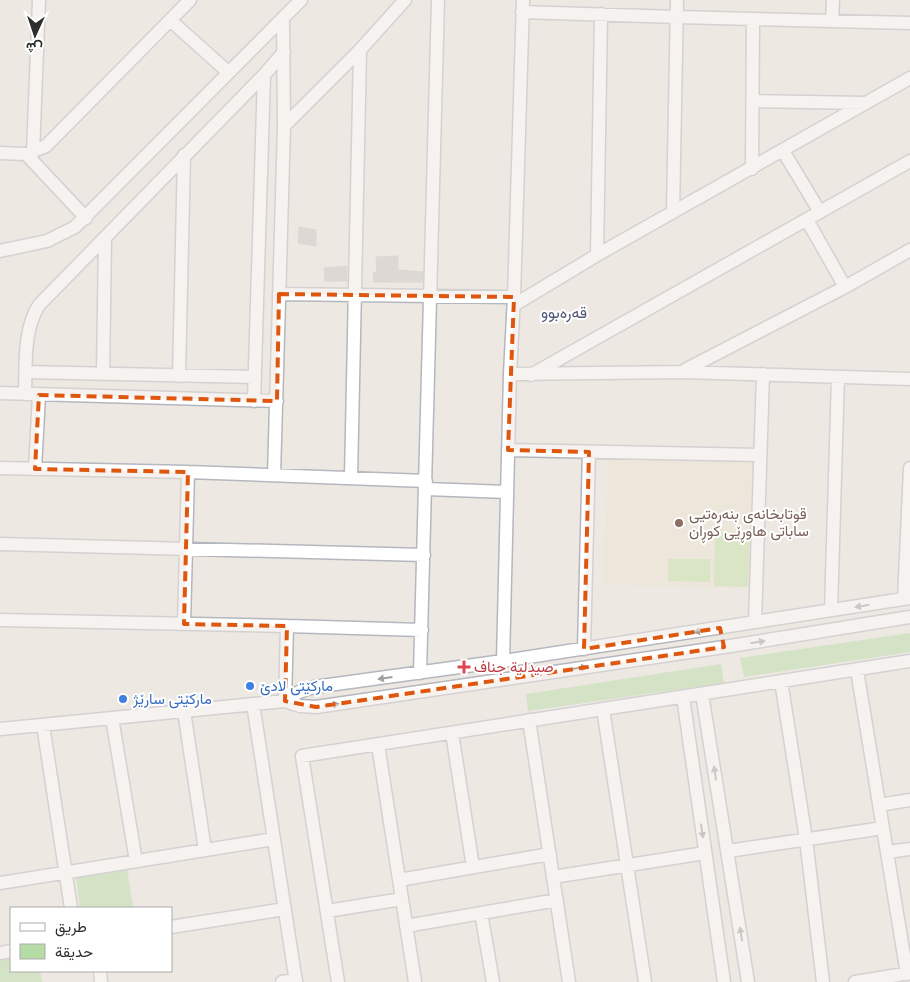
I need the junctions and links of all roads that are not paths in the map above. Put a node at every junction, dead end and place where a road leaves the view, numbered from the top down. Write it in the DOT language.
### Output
graph roads {
  1 [pos="39,0"];
  2 [pos="189,0"];
  3 [pos="301,0"];
  4 [pos="405,0"];
  5 [pos="438,0"];
  6 [pos="677,0"];
  7 [pos="833,0"];
  8 [pos="522,6"];
  9 [pos="601,14"];
  10 [pos="677,17"];
  11 [pos="283,19"];
  12 [pos="752,19"];
  13 [pos="170,20"];
  14 [pos="832,21"];
  15 [pos="910,23"];
  16 [pos="360,50"];
  17 [pos="284,52"];
  18 [pos="228,72"];
  19 [pos="264,75"];
  20 [pos="910,78"];
  21 [pos="753,101"];
  22 [pos="865,103"];
  23 [pos="284,126"];
  24 [pos="783,151"];
  25 [pos="0,153"];
  26 [pos="30,153"];
  27 [pos="184,156"];
  28 [pos="910,161"];
  29 [pos="752,169"];
  30 [pos="674,212"];
  31 [pos="820,212"];
  32 [pos="86,218"];
  33 [pos="807,220"];
  34 [pos="104,238"];
  35 [pos="910,250"];
  36 [pos="0,251"];
  37 [pos="597,255"];
  38 [pos="846,287"];
  39 [pos="279,294"];
  40 [pos="355,295"];
  41 [pos="430,295"];
  42 [pos="514,301"];
  43 [pos="26,372"];
  44 [pos="683,372"];
  45 [pos="103,374"];
  46 [pos="510,374"];
  47 [pos="763,374"];
  48 [pos="531,375"];
  49 [pos="179,376"];
  50 [pos="255,377"];
  51 [pos="838,377"];
  52 [pos="910,379"];
  53 [pos="0,393"];
  54 [pos="25,394"];
  55 [pos="39,395"];
  56 [pos="254,401"];
  57 [pos="277,401"];
  58 [pos="508,450"];
  59 [pos="589,452"];
  60 [pos="760,455"];
  61 [pos="0,468"];
  62 [pos="910,468"];
  63 [pos="36,469"];
  64 [pos="188,472"];
  65 [pos="274,475"];
  66 [pos="351,478"];
  67 [pos="426,485"];
  68 [pos="507,492"];
  69 [pos="0,544"];
  70 [pos="186,548"];
  71 [pos="424,555"];
  72 [pos="907,599"];
  73 [pos="831,610"];
  74 [pos="910,618"];
  75 [pos="0,620"];
  76 [pos="755,622"];
  77 [pos="184,624"];
  78 [pos="287,626"];
  79 [pos="720,628"];
  80 [pos="422,630"];
  81 [pos="724,647"];
  82 [pos="584,649"];
  83 [pos="502,661"];
  84 [pos="910,661"];
  85 [pos="857,670"];
  86 [pos="420,673"];
  87 [pos="781,681"];
  88 [pos="702,694"];
  89 [pos="683,697"];
  90 [pos="285,701"];
  91 [pos="253,704"];
  92 [pos="603,709"];
  93 [pos="184,711"];
  94 [pos="112,718"];
  95 [pos="529,720"];
  96 [pos="43,725"];
  97 [pos="0,730"];
  98 [pos="452,732"];
  99 [pos="378,745"];
  100 [pos="910,800"];
  101 [pos="880,805"];
  102 [pos="883,828"];
  103 [pos="274,839"];
  104 [pos="806,839"];
  105 [pos="910,848"];
  106 [pos="205,850"];
  107 [pos="728,851"];
  108 [pos="887,852"];
  109 [pos="705,853"];
  110 [pos="550,854"];
  111 [pos="136,861"];
  112 [pos="627,866"];
  113 [pos="473,867"];
  114 [pos="65,872"];
  115 [pos="553,877"];
  116 [pos="399,880"];
  117 [pos="0,882"];
  118 [pos="402,899"];
  119 [pos="556,900"];
  120 [pos="71,907"];
  121 [pos="285,909"];
  122 [pos="327,911"];
  123 [pos="481,913"];
  124 [pos="406,926"];
  125 [pos="172,927"];
  126 [pos="908,974"];
  127 [pos="296,981"];
  128 [pos="282,982"];
  129 [pos="338,982"];
  130 [pos="415,982"];
  131 [pos="493,982"];
  132 [pos="569,982"];
  133 [pos="645,982"];
  134 [pos="724,982"];
  135 [pos="748,982"];
  136 [pos="823,982"];
  137 [pos="855,982"];
  1 -- 26 [label="street"];
  2 -- 13 [label="street"];
  3 -- 11 [label="street"];
  4 -- 16 [label="street"];
  5 -- 41 [label="street"];
  6 -- 10 [label="street"];
  7 -- 14 [label="street"];
  8 -- 9 [label="street"];
  8 -- 42 [label="street"];
  9 -- 10 [label="street"];
  9 -- 37 [label="street"];
  10 -- 12 [label="street"];
  10 -- 30 [label="street"];
  11 -- 17 [label="street"];
  11 -- 18 [label="street"];
  12 -- 14 [label="street"];
  12 -- 21 [label="street"];
  13 -- 18 [label="street"];
  13 -- 26 [label="street"];
  14 -- 15 [label="street"];
  16 -- 23 [label="street"];
  16 -- 40 [label="street"];
  17 -- 19 [label="street"];
  17 -- 23 [label="street"];
  18 -- 32 [label="street"];
  19 -- 27 [label="street"];
  19 -- 50 [label="street"];
  20 -- 22 [label="street"];
  21 -- 22 [label="street"];
  21 -- 29 [label="street"];
  22 -- 24 [label="street"];
  23 -- 39 [label="street"];
  24 -- 29 [label="street"];
  24 -- 31 [label="street"];
  25 -- 26 [label="street"];
  26 -- 32 [label="street"];
  27 -- 34 [label="street"];
  27 -- 49 [label="street"];
  28 -- 31 [label="street"];
  29 -- 30 [label="street"];
  30 -- 37 [label="street"];
  31 -- 33 [label="street"];
  32 -- 36 [label="street"];
  33 -- 38 [label="street"];
  33 -- 48 [label="street"];
  34 -- 43 [label="street"];
  34 -- 45 [label="street"];
  35 -- 38 [label="street"];
  37 -- 42 [label="street"];
  38 -- 44 [label="street"];
  39 -- 40 [label="street"];
  39 -- 57 [label="street"];
  40 -- 41 [label="street"];
  40 -- 66 [label="street"];
  41 -- 42 [label="street"];
  41 -- 67 [label="street"];
  42 -- 46 [label="street"];
  43 -- 45 [label="street"];
  43 -- 54 [label="street"];
  44 -- 47 [label="street"];
  44 -- 48 [label="street"];
  45 -- 49 [label="street"];
  46 -- 48 [label="street"];
  46 -- 58 [label="street"];
  47 -- 51 [label="street"];
  47 -- 60 [label="street"];
  49 -- 50 [label="street"];
  50 -- 56 [label="street"];
  51 -- 52 [label="street"];
  51 -- 73 [label="street"];
  53 -- 54 [label="street"];
  54 -- 55 [label="street"];
  55 -- 56 [label="street"];
  55 -- 63 [label="street"];
  56 -- 57 [label="street"];
  57 -- 65 [label="street"];
  58 -- 59 [label="street"];
  58 -- 68 [label="street"];
  59 -- 60 [label="street"];
  59 -- 82 [label="street"];
  60 -- 76 [label="street"];
  61 -- 63 [label="street"];
  62 -- 72 [label="street"];
  63 -- 64 [label="street"];
  64 -- 65 [label="street"];
  64 -- 70 [label="street"];
  65 -- 66 [label="street"];
  66 -- 67 [label="street"];
  67 -- 68 [label="street"];
  67 -- 71 [label="street"];
  68 -- 83 [label="street"];
  69 -- 70 [label="street"];
  70 -- 71 [label="street"];
  70 -- 77 [label="street"];
  71 -- 80 [label="street"];
  72 -- 73 [label="street, one-way"];
  73 -- 76 [label="street"];
  81 -- 74 [label="street, one-way"];
  75 -- 77 [label="street"];
  76 -- 79 [label="street"];
  77 -- 78 [label="street"];
  78 -- 80 [label="street"];
  78 -- 90 [label="street"];
  79 -- 81 [label="street"];
  79 -- 82 [label="street, one-way"];
  80 -- 86 [label="street"];
  90 -- 81 [label="street, one-way"];
  82 -- 83 [label="street"];
  83 -- 86 [label="street"];
  84 -- 85 [label="street"];
  85 -- 87 [label="street"];
  85 -- 101 [label="street"];
  86 -- 90 [label="street, one-way"];
  87 -- 88 [label="street"];
  87 -- 104 [label="street"];
  88 -- 89 [label="street"];
  107 -- 88 [label="street, one-way"];
  89 -- 92 [label="street"];
  89 -- 109 [label="street, one-way"];
  90 -- 91 [label="street"];
  91 -- 93 [label="street"];
  91 -- 103 [label="street"];
  92 -- 95 [label="street"];
  92 -- 112 [label="street"];
  93 -- 94 [label="street"];
  93 -- 106 [label="street"];
  94 -- 96 [label="street"];
  94 -- 111 [label="street"];
  95 -- 98 [label="street"];
  95 -- 110 [label="street"];
  96 -- 97 [label="street"];
  96 -- 114 [label="street"];
  98 -- 99 [label="street"];
  98 -- 113 [label="street"];
  99 -- 116 [label="street"];
  99 -- 122 [label="street"];
  100 -- 101 [label="street"];
  101 -- 102 [label="street"];
  102 -- 104 [label="street"];
  102 -- 108 [label="street"];
  103 -- 106 [label="street"];
  103 -- 121 [label="street"];
  104 -- 107 [label="street"];
  104 -- 136 [label="street"];
  105 -- 108 [label="street"];
  106 -- 111 [label="street"];
  135 -- 107 [label="street, one-way"];
  108 -- 126 [label="street"];
  109 -- 112 [label="street"];
  109 -- 134 [label="street"];
  110 -- 113 [label="street"];
  110 -- 115 [label="street"];
  111 -- 114 [label="street"];
  112 -- 115 [label="street"];
  112 -- 133 [label="street"];
  113 -- 116 [label="street"];
  114 -- 117 [label="street"];
  114 -- 120 [label="street"];
  115 -- 119 [label="street"];
  116 -- 118 [label="street"];
  118 -- 122 [label="street"];
  118 -- 124 [label="street"];
  119 -- 123 [label="street"];
  119 -- 132 [label="street"];
  121 -- 125 [label="street"];
  121 -- 127 [label="street"];
  122 -- 129 [label="street"];
  123 -- 124 [label="street"];
  123 -- 131 [label="street"];
  124 -- 130 [label="street"];
  126 -- 137 [label="street"];
  127 -- 128 [label="street"];
}
